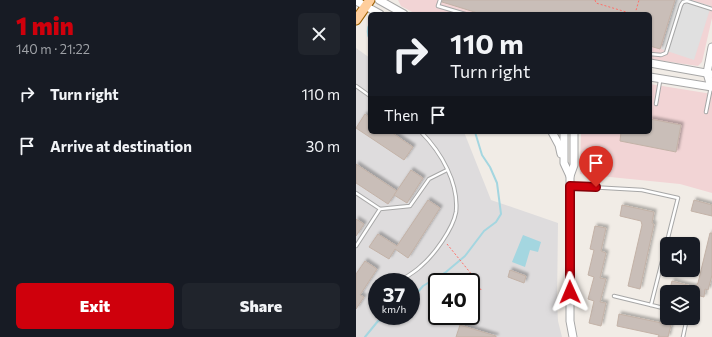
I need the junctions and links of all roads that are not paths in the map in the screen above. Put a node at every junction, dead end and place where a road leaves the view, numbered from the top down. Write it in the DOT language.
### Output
graph roads {
  1 [pos="379,0"];
  2 [pos="440,0"];
  3 [pos="356,1"];
  4 [pos="368,3"];
  5 [pos="712,9"];
  6 [pos="378,12"];
  7 [pos="400,12"];
  8 [pos="458,12"];
  9 [pos="356,20"];
  10 [pos="712,47"];
  11 [pos="652,54"];
  12 [pos="652,63"];
  13 [pos="709,73"];
  14 [pos="652,77"];
  15 [pos="661,78"];
  16 [pos="356,86"];
  17 [pos="712,86"];
  18 [pos="368,95"];
  19 [pos="656,104"];
  20 [pos="706,112"];
  21 [pos="424,134"];
  22 [pos="553,134"];
  23 [pos="564,134"];
  24 [pos="574,134"];
  25 [pos="564,163"];
  26 [pos="447,170"];
  27 [pos="570,176"];
  28 [pos="570,186"];
  29 [pos="356,194"];
  30 [pos="380,209"];
  31 [pos="356,246"];
  32 [pos="412,273"];
  33 [pos="614,296"];
  34 [pos="651,305"];
  35 [pos="660,307"];
  36 [pos="686,325"];
  37 [pos="573,337"];
  38 [pos="683,337"];
  1 -- 7 [label="street"];
  2 -- 8 [label="lane"];
  3 -- 4 [label="street"];
  4 -- 6 [label="street"];
  4 -- 9 [label="main road"];
  5 -- 11 [label="lane"];
  10 -- 13 [label="street"];
  12 -- 13 [label="street"];
  13 -- 17 [label="street"];
  14 -- 15 [label="street"];
  15 -- 17 [label="street"];
  15 -- 19 [label="lane"];
  16 -- 18 [label="lane"];
  17 -- 20 [label="lane"];
  21 -- 26 [label="lane"];
  22 -- 25 [label="street"];
  23 -- 25 [label="street"];
  24 -- 27 [label="street"];
  25 -- 27 [label="street"];
  26 -- 30 [label="lane"];
  26 -- 32 [label="lane"];
  27 -- 28 [label="street"];
  28 -- 34 [label="lane"];
  28 -- 37 [label="street"];
  29 -- 30 [label="lane"];
  30 -- 31 [label="lane"];
  33 -- 34 [label="lane"];
  34 -- 35 [label="lane"];
  36 -- 38 [label="lane"];
}
